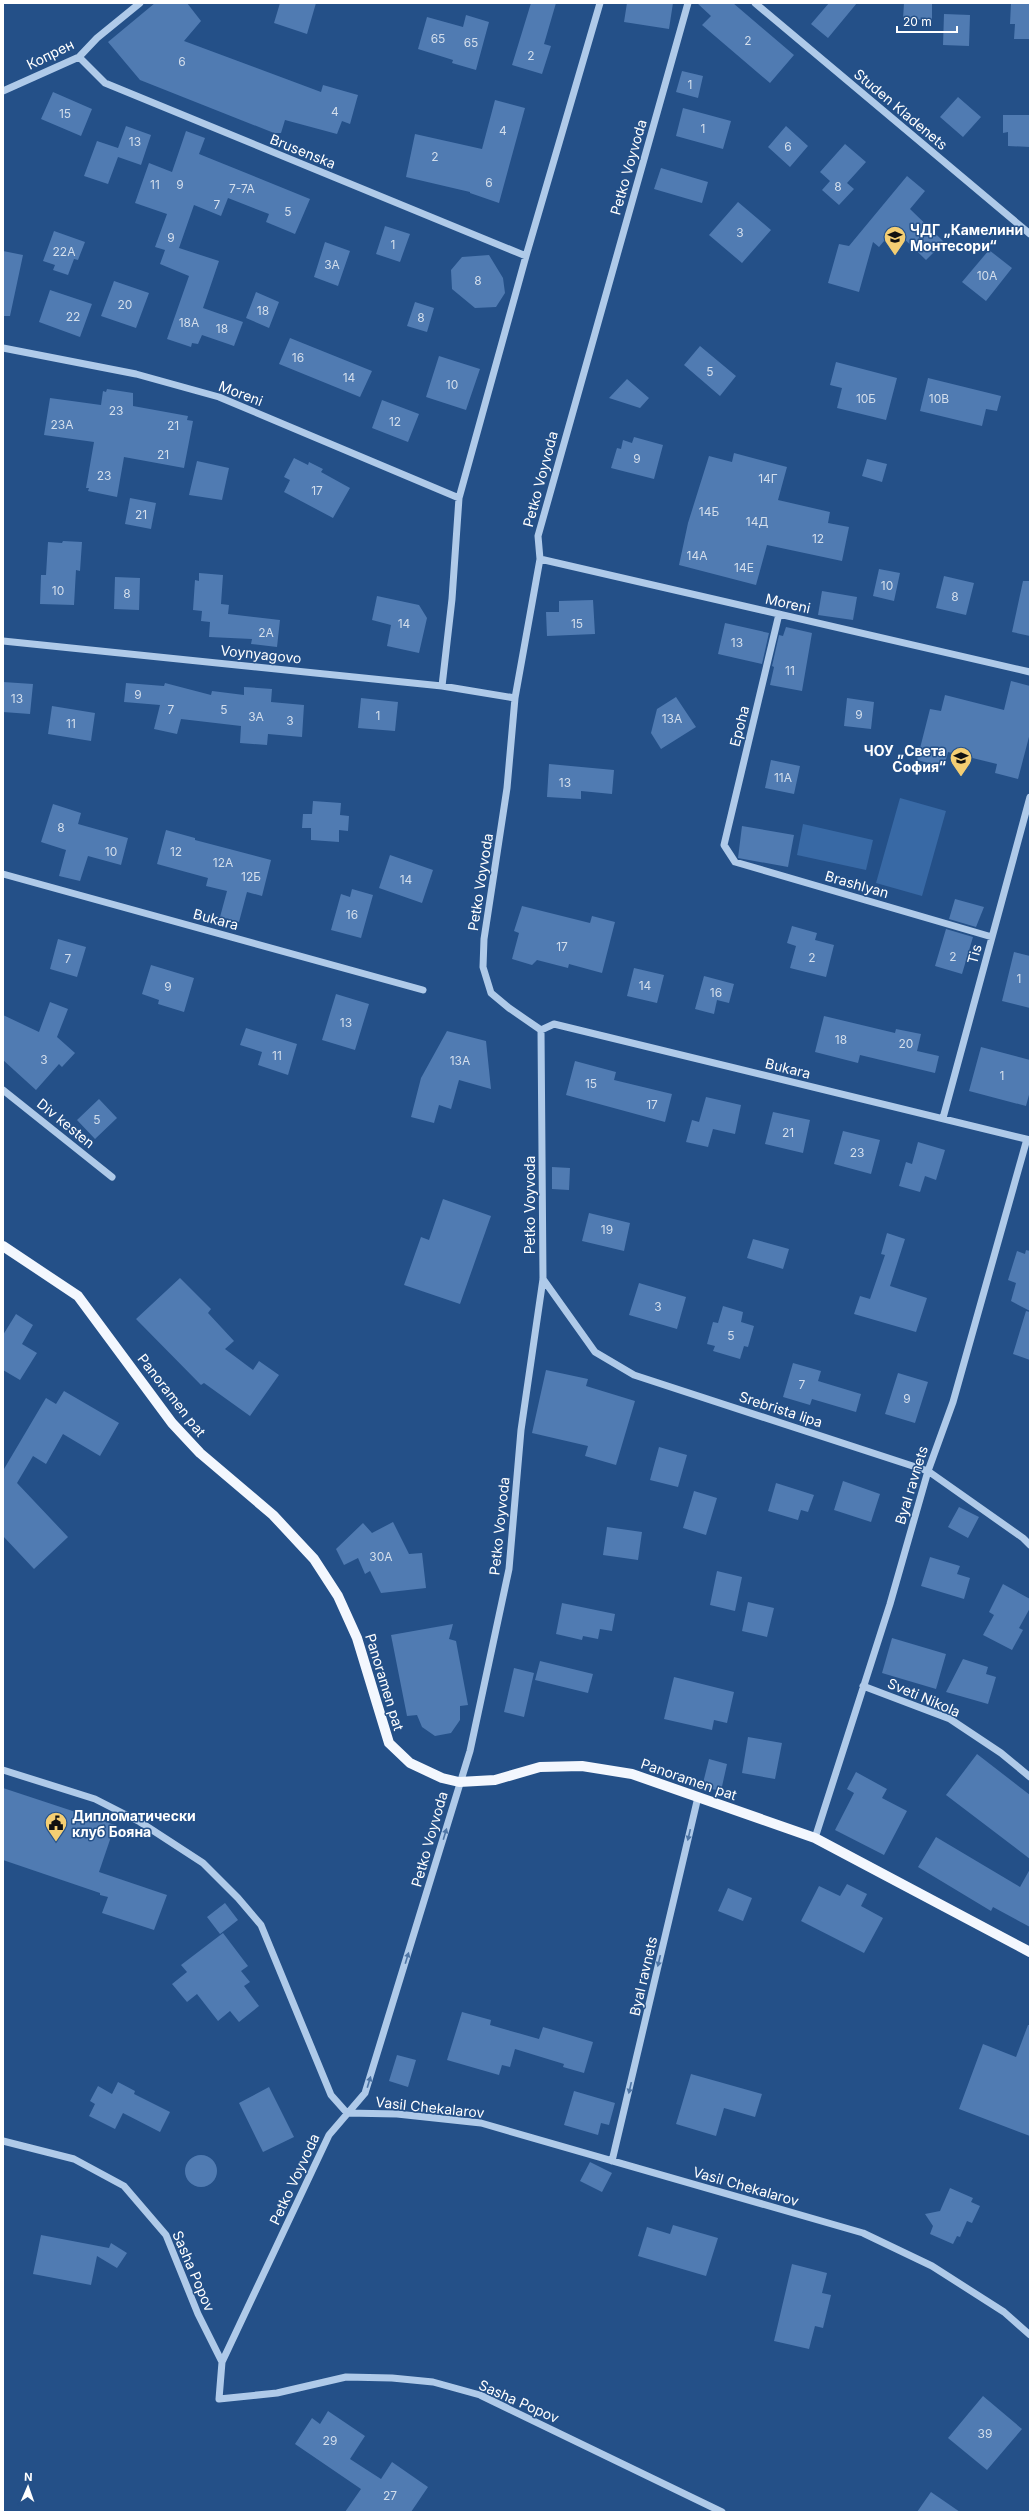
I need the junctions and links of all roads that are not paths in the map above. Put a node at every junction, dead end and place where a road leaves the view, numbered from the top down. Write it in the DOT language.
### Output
graph roads {
  1 [pos="140,3"];
  2 [pos="600,3"];
  3 [pos="688,3"];
  4 [pos="755,3"];
  5 [pos="80,57"];
  6 [pos="3,90"];
  7 [pos="1030,234"];
  8 [pos="526,256"];
  9 [pos="3,348"];
  10 [pos="459,498"];
  11 [pos="540,559"];
  12 [pos="779,614"];
  13 [pos="3,641"];
  14 [pos="1030,672"];
  15 [pos="442,686"];
  16 [pos="516,698"];
  17 [pos="1030,797"];
  18 [pos="724,845"];
  19 [pos="3,874"];
  20 [pos="992,937"];
  21 [pos="423,990"];
  22 [pos="541,1030"];
  23 [pos="3,1090"];
  24 [pos="944,1118"];
  25 [pos="1028,1139"];
  26 [pos="112,1177"];
  27 [pos="3,1246"];
  28 [pos="543,1279"];
  29 [pos="928,1471"];
  30 [pos="1030,1545"];
  31 [pos="863,1686"];
  32 [pos="3,1770"];
  33 [pos="1030,1777"];
  34 [pos="459,1782"];
  35 [pos="698,1797"];
  36 [pos="815,1838"];
  37 [pos="1030,1952"];
  38 [pos="347,2113"];
  39 [pos="3,2141"];
  40 [pos="612,2161"];
  41 [pos="1030,2335"];
  42 [pos="222,2362"];
  43 [pos="219,2399"];
  44 [pos="722,2512"];
  1 -- 5 [label="street, Копрен"];
  2 -- 8 [label="street"];
  3 -- 11 [label="street, Petko Voyvoda"];
  4 -- 7 [label="street, Studen Kladenets"];
  5 -- 6 [label="street, Копрен"];
  5 -- 8 [label="street, Brusenska"];
  8 -- 10 [label="street"];
  9 -- 10 [label="street, Moreni"];
  10 -- 15 [label="street"];
  11 -- 12 [label="street, Moreni"];
  11 -- 16 [label="street, Petko Voyvoda"];
  12 -- 14 [label="street, Moreni"];
  12 -- 18 [label="street, Epoha"];
  13 -- 15 [label="street, Voynyagovo"];
  15 -- 16 [label="street, Voynyagovo"];
  16 -- 22 [label="street, Petko Voyvoda"];
  17 -- 20 [label="street, Tis"];
  18 -- 20 [label="street, Brashlyan"];
  19 -- 21 [label="street, Bukara"];
  20 -- 24 [label="street, Tis"];
  22 -- 24 [label="street, Bukara"];
  22 -- 28 [label="street, Petko Voyvoda"];
  23 -- 26 [label="street, Div kesten"];
  24 -- 25 [label="street, Bukara"];
  25 -- 29 [label="street, Byal ravnets"];
  27 -- 34 [label="main road, Panoramen pat"];
  28 -- 29 [label="street, Srebrista lipa"];
  28 -- 34 [label="street, Petko Voyvoda"];
  29 -- 30 [label="street, Srebrista lipa"];
  29 -- 31 [label="street, Byal ravnets"];
  31 -- 33 [label="street, Sveti Nikola"];
  31 -- 36 [label="street, Byal ravnets"];
  32 -- 38 [label="street"];
  34 -- 35 [label="main road, Panoramen pat"];
  38 -- 34 [label="street, Petko Voyvoda, one-way"];
  35 -- 36 [label="main road, Panoramen pat"];
  35 -- 40 [label="street, Byal ravnets, one-way"];
  36 -- 37 [label="main road, Panoramen pat"];
  38 -- 40 [label="street, Vasil Chekalarov"];
  38 -- 42 [label="street, Petko Voyvoda"];
  39 -- 42 [label="street, Sasha Popov"];
  40 -- 41 [label="street, Vasil Chekalarov"];
  42 -- 43 [label="street, Petko Voyvoda"];
  43 -- 44 [label="street, Sasha Popov"];
}
